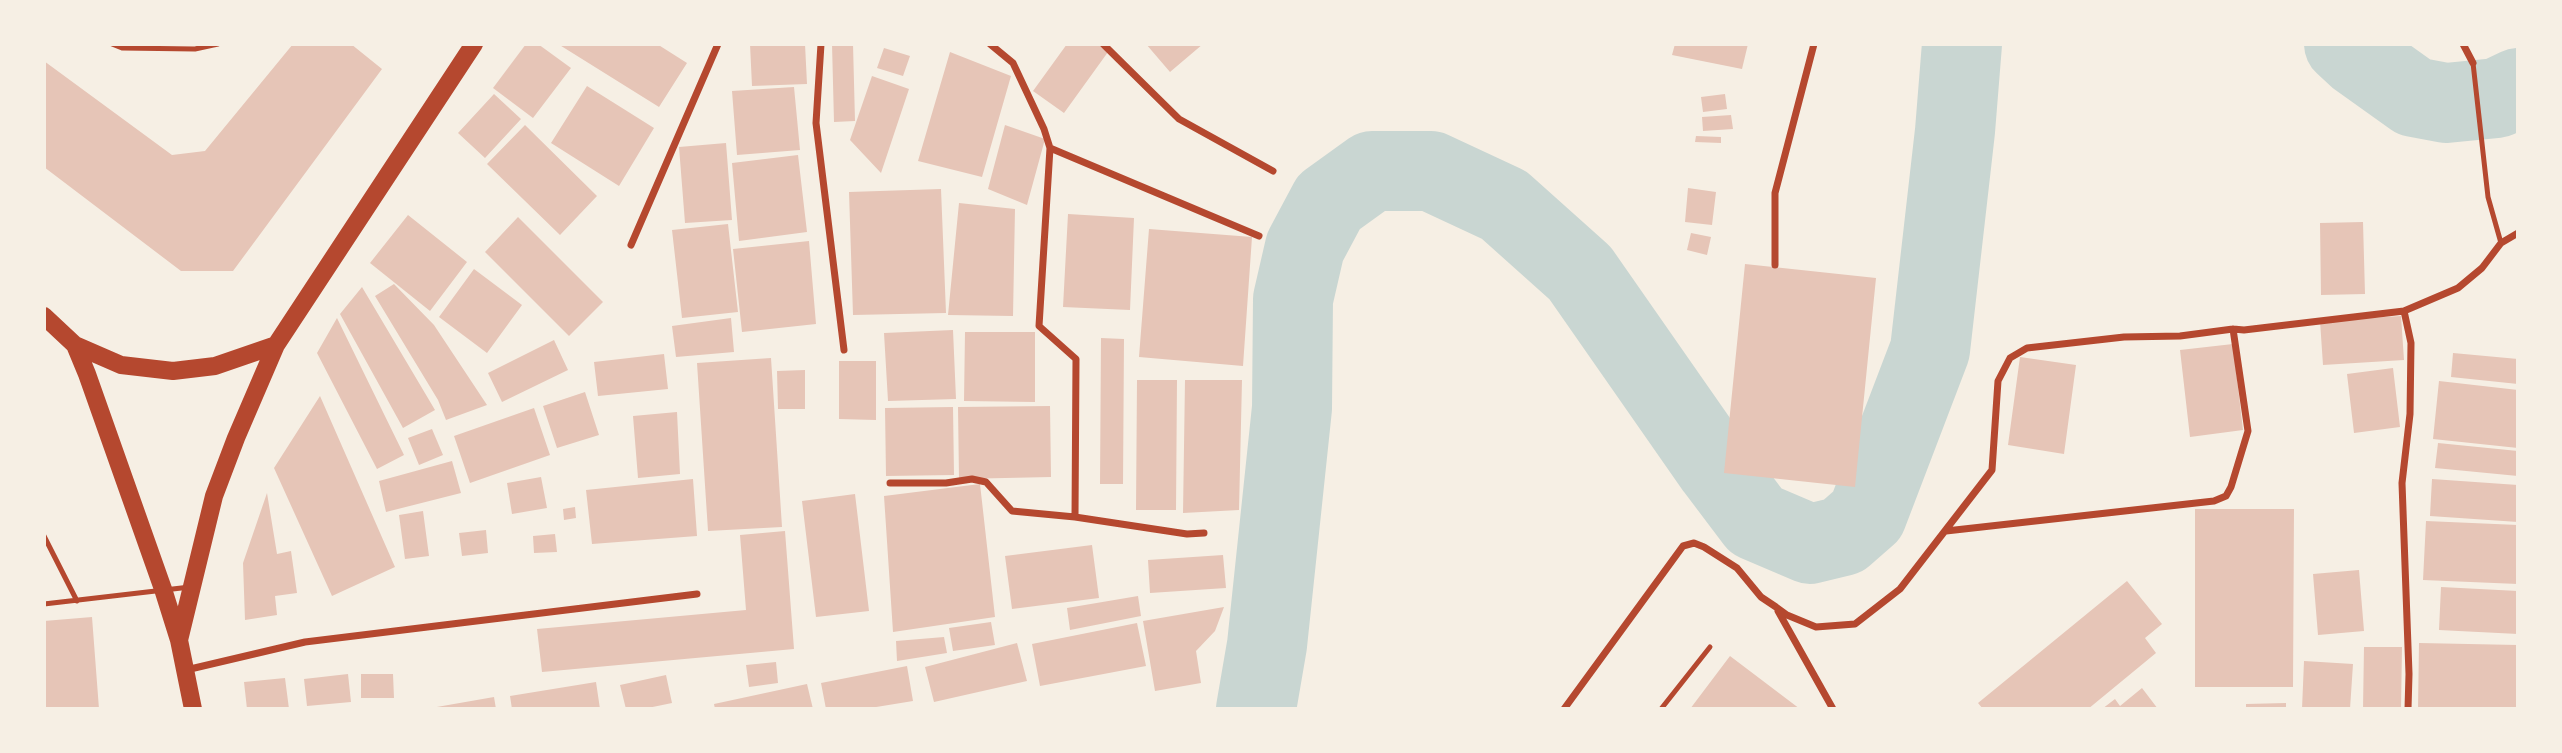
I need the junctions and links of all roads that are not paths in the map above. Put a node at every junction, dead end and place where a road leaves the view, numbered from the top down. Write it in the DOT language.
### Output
graph roads {
  1 [pos="112,44"];
  2 [pos="218,44"];
  3 [pos="718,44"];
  4 [pos="821,44"];
  5 [pos="990,44"];
  6 [pos="1103,44"];
  7 [pos="1814,44"];
  8 [pos="2463,44"];
  9 [pos="473,45"];
  10 [pos="2473,63"];
  11 [pos="1050,148"];
  12 [pos="1273,171"];
  13 [pos="2518,233"];
  14 [pos="1259,236"];
  15 [pos="2501,243"];
  16 [pos="631,245"];
  17 [pos="1775,265"];
  18 [pos="2404,311"];
  19 [pos="44,316"];
  20 [pos="2233,329"];
  21 [pos="75,345"];
  22 [pos="276,345"];
  23 [pos="844,350"];
  24 [pos="890,483"];
  25 [pos="1075,517"];
  26 [pos="1946,531"];
  27 [pos="1204,533"];
  28 [pos="44,536"];
  29 [pos="192,586"];
  30 [pos="163,589"];
  31 [pos="696,594"];
  32 [pos="77,601"];
  33 [pos="44,604"];
  34 [pos="1776,607"];
  35 [pos="178,640"];
  36 [pos="1710,648"];
  37 [pos="185,670"];
  38 [pos="193,709"];
  39 [pos="1564,709"];
  40 [pos="1661,709"];
  41 [pos="1833,709"];
  42 [pos="2408,709"];
  1 -- 2 [label="lane"];
  3 -- 16 [label="street"];
  4 -- 23 [label="street"];
  5 -- 11 [label="street"];
  6 -- 12 [label="street"];
  7 -- 17 [label="street"];
  8 -- 10 [label="street"];
  9 -- 22 [label="main road"];
  10 -- 15 [label="lane"];
  11 -- 14 [label="street"];
  11 -- 25 [label="street"];
  13 -- 15 [label="street"];
  15 -- 18 [label="street"];
  18 -- 20 [label="street"];
  18 -- 42 [label="street"];
  19 -- 21 [label="main road"];
  20 -- 26 [label="street"];
  20 -- 26 [label="street"];
  21 -- 22 [label="main road"];
  21 -- 30 [label="main road"];
  22 -- 29 [label="main road"];
  24 -- 25 [label="street"];
  25 -- 27 [label="street"];
  26 -- 34 [label="street"];
  28 -- 32 [label="lane"];
  29 -- 30 [label="lane"];
  29 -- 35 [label="main road"];
  30 -- 32 [label="lane"];
  30 -- 35 [label="main road"];
  31 -- 37 [label="street"];
  32 -- 33 [label="lane"];
  34 -- 39 [label="street"];
  34 -- 41 [label="street"];
  35 -- 37 [label="main road"];
  36 -- 40 [label="lane"];
  37 -- 38 [label="main road"];
}
